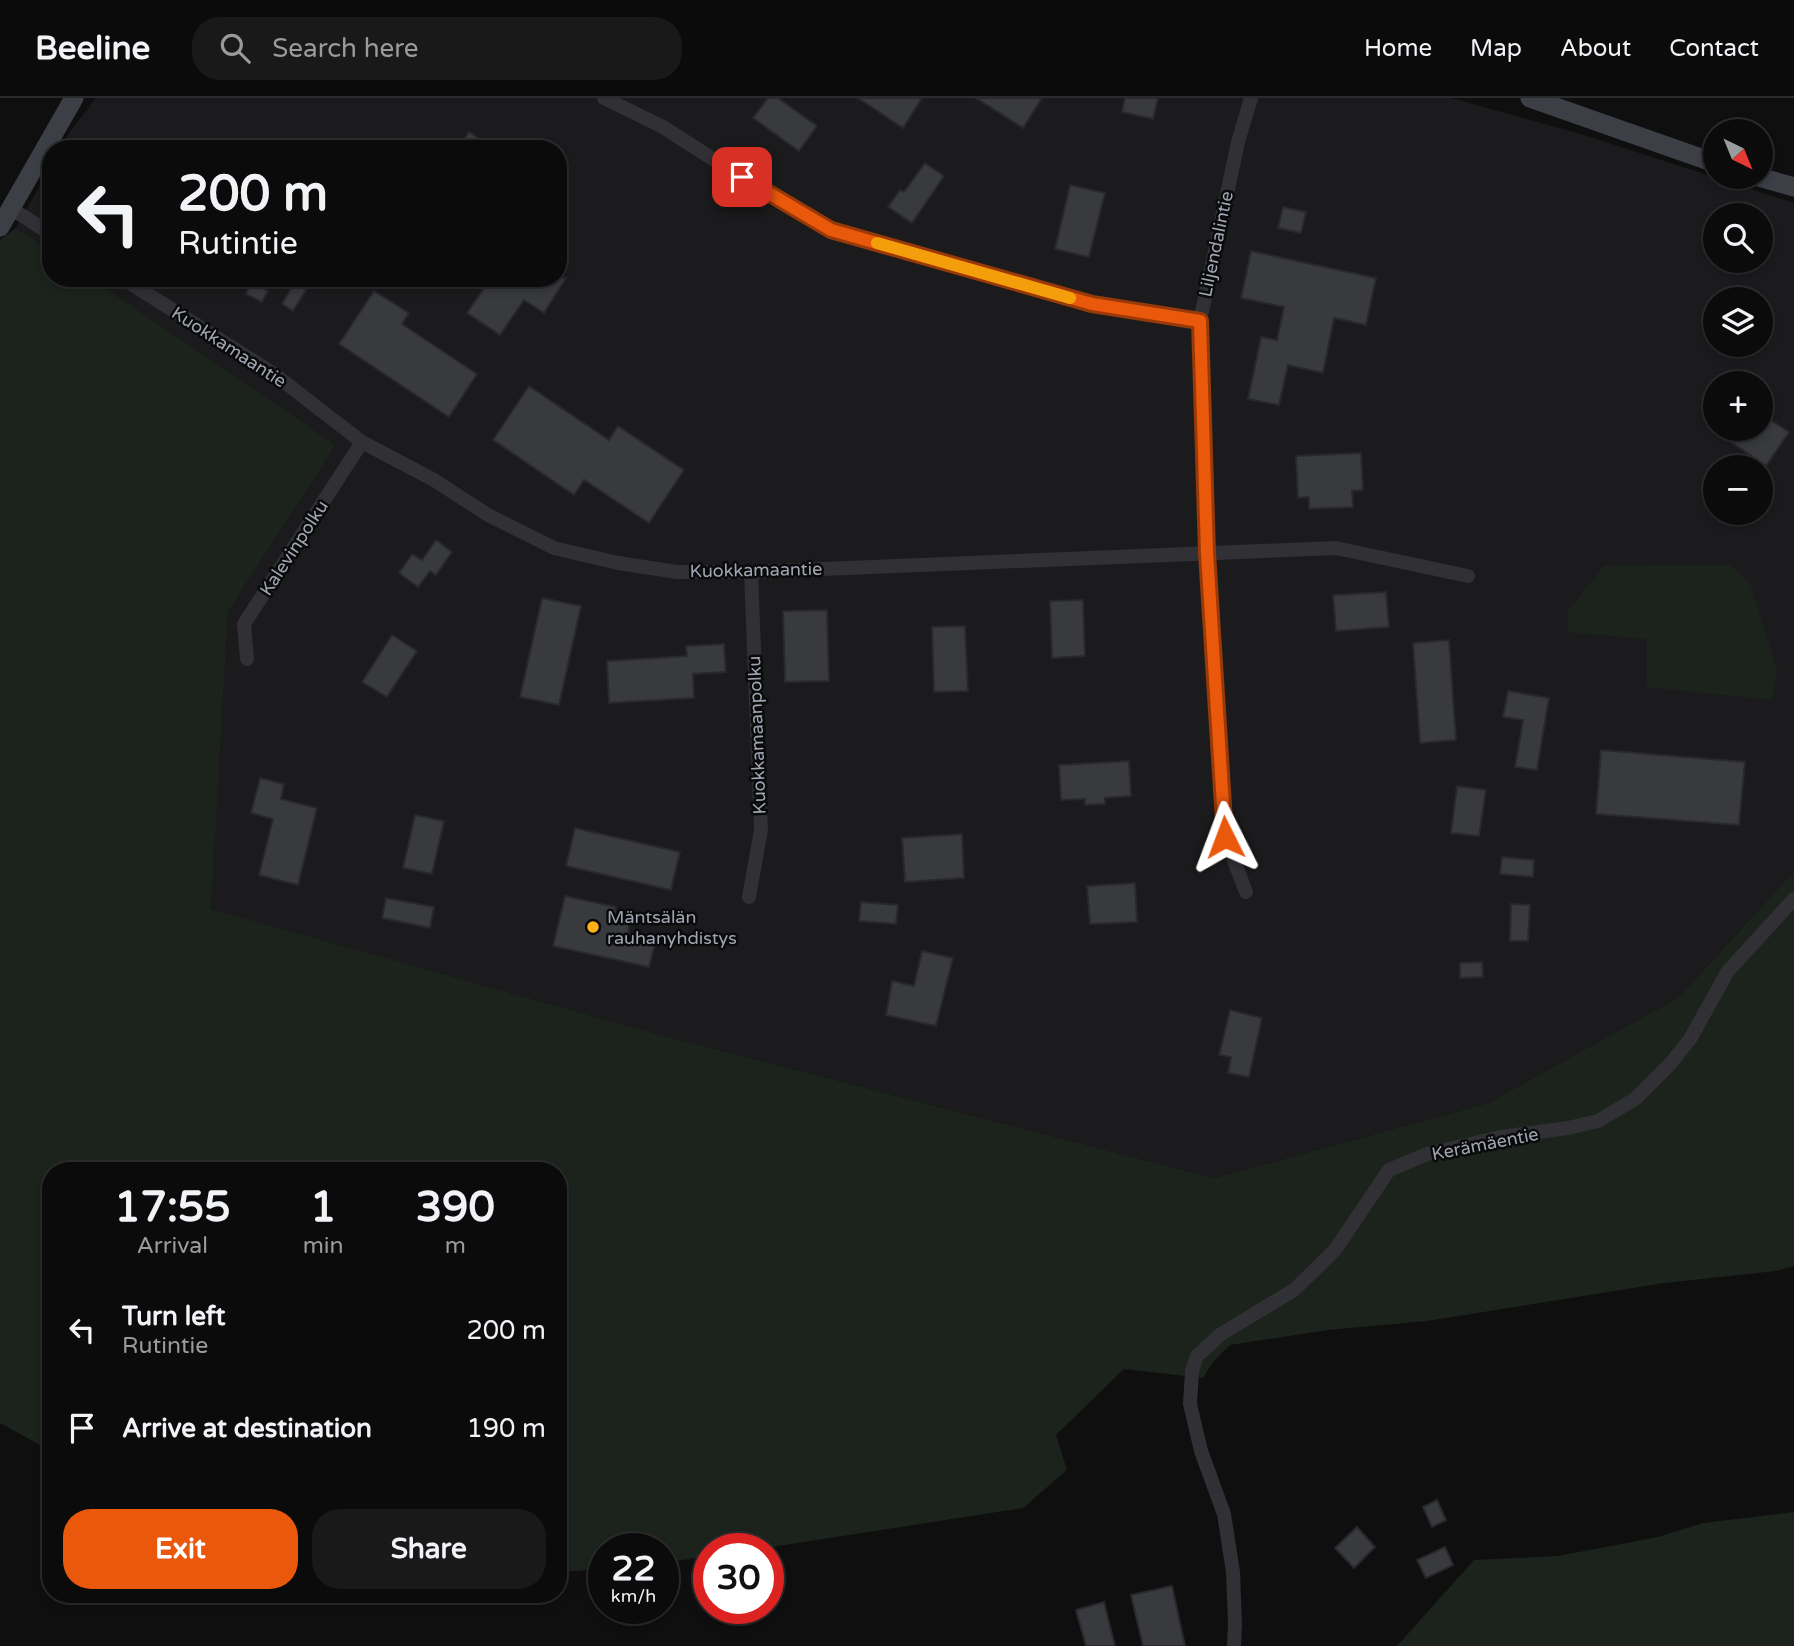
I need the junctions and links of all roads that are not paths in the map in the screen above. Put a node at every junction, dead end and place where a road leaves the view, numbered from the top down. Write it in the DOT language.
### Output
graph roads {
  1 [pos="74,98"];
  2 [pos="604,98"];
  3 [pos="1251,98"];
  4 [pos="1530,98"];
  5 [pos="51,140"];
  6 [pos="42,155"];
  7 [pos="1703,159"];
  8 [pos="1773,181"];
  9 [pos="1794,187"];
  10 [pos="12,209"];
  11 [pos="0,227"];
  12 [pos="42,228"];
  13 [pos="136,287"];
  14 [pos="1200,321"];
  15 [pos="362,442"];
  16 [pos="1207,553"];
  17 [pos="751,572"];
  18 [pos="1468,576"];
  19 [pos="247,659"];
  20 [pos="1246,892"];
  21 [pos="749,897"];
  22 [pos="1794,899"];
  23 [pos="1234,1646"];
  1 -- 5 [label="main road"];
  2 -- 14 [label="street"];
  3 -- 14 [label="street, Liljendalintie"];
  4 -- 7 [label="main road"];
  6 -- 10 [label="main road"];
  8 -- 9 [label="main road"];
  10 -- 11 [label="main road"];
  10 -- 12 [label="street"];
  13 -- 15 [label="street, Kuokkamaantie"];
  14 -- 16 [label="street, Liljendalintie"];
  15 -- 17 [label="street, Kuokkamaantie"];
  15 -- 19 [label="street, Kalevinpolku"];
  16 -- 17 [label="street, Kuokkamaantie"];
  16 -- 18 [label="street, Kuokkamaantie"];
  16 -- 20 [label="street, Liljendalintie"];
  17 -- 21 [label="street, Kuokkamaanpolku"];
  22 -- 23 [label="street, Kerämäentie"];
}
